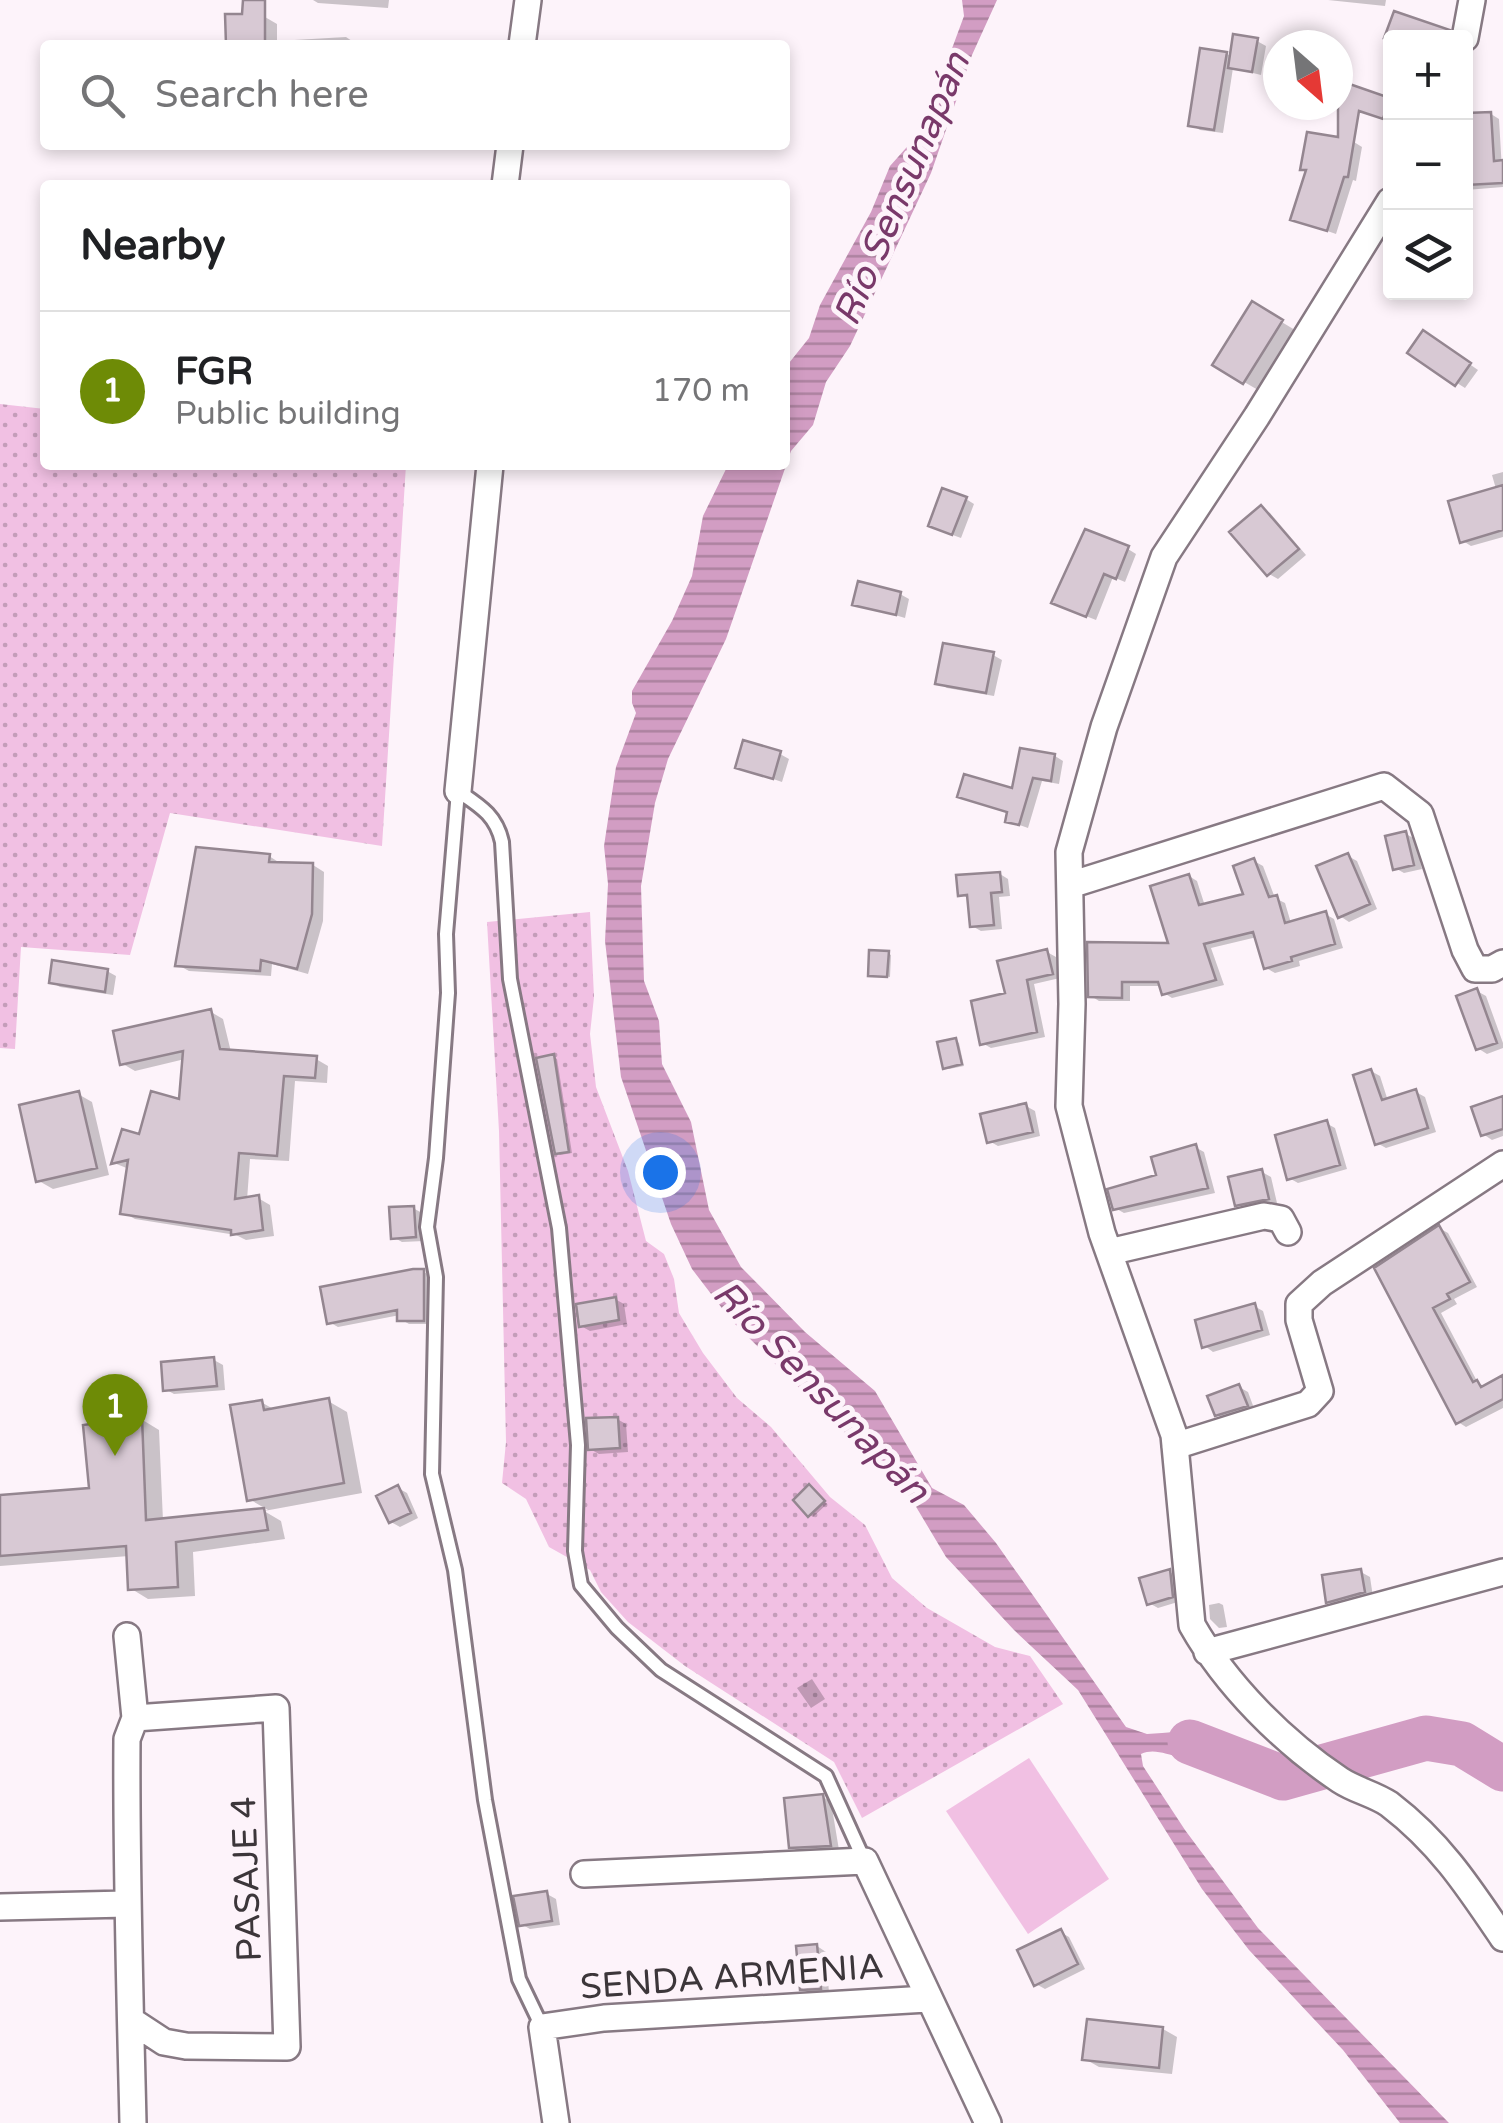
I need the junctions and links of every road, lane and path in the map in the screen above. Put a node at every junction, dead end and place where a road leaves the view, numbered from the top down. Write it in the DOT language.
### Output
graph roads {
  1 [pos="528,0"];
  2 [pos="1472,0"];
  3 [pos="1466,30"];
  4 [pos="523,40"];
  5 [pos="509,150"];
  6 [pos="506,180"];
  7 [pos="1384,210"];
  8 [pos="490,470"];
  9 [pos="458,791"];
  10 [pos="1070,885"];
  11 [pos="1503,963"];
  12 [pos="1503,1164"];
  13 [pos="1288,1232"];
  14 [pos="1109,1252"];
  15 [pos="1176,1446"];
  16 [pos="1503,1572"];
  17 [pos="127,1636"];
  18 [pos="1207,1652"];
  19 [pos="136,1718"];
  20 [pos="864,1861"];
  21 [pos="584,1874"];
  22 [pos="126,1904"];
  23 [pos="0,1906"];
  24 [pos="1503,1938"];
  25 [pos="926,1999"];
  26 [pos="132,2021"];
  27 [pos="542,2026"];
  28 [pos="133,2123"];
  29 [pos="556,2123"];
  30 [pos="988,2123"];
  1 -- 4 [label="street"];
  2 -- 3 [label="street"];
  5 -- 6 [label="street"];
  7 -- 10 [label="street"];
  8 -- 9 [label="street"];
  9 -- 20 [label="lane"];
  9 -- 27 [label="lane"];
  10 -- 11 [label="street"];
  10 -- 14 [label="street"];
  12 -- 15 [label="street"];
  13 -- 14 [label="street"];
  14 -- 15 [label="street"];
  15 -- 18 [label="street"];
  16 -- 18 [label="street"];
  17 -- 19 [label="street"];
  18 -- 24 [label="street"];
  19 -- 22 [label="street"];
  19 -- 26 [label="street, PASAJE 4"];
  20 -- 21 [label="street"];
  20 -- 25 [label="street"];
  22 -- 23 [label="street"];
  22 -- 26 [label="street"];
  25 -- 27 [label="street, SENDA ARMENIA"];
  25 -- 30 [label="street"];
  26 -- 28 [label="street"];
  27 -- 29 [label="street"];
}
